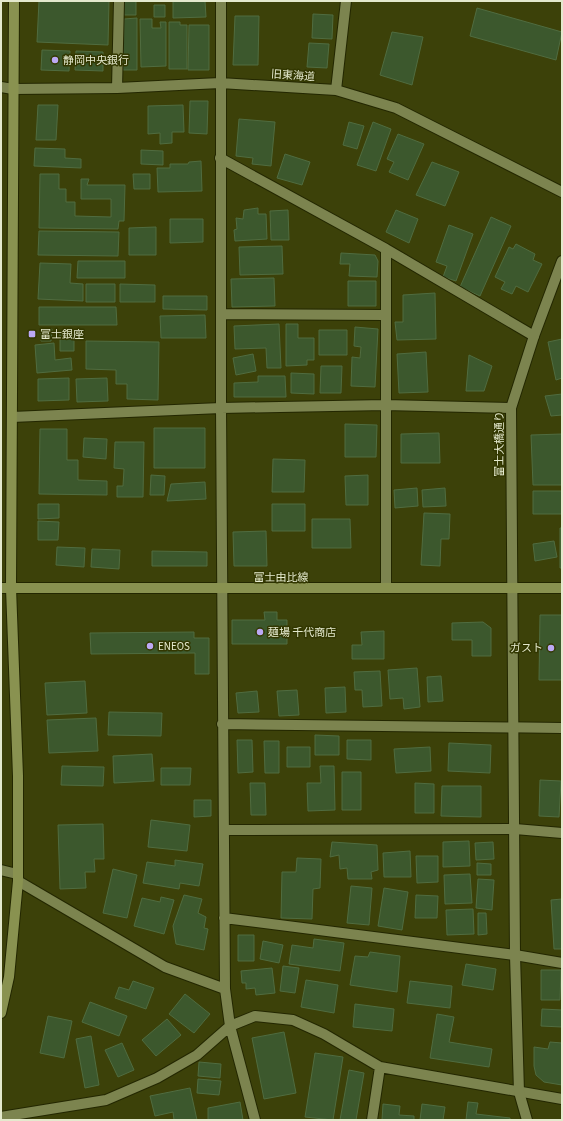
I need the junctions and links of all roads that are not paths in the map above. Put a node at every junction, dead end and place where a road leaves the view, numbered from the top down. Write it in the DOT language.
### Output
graph roads {
  1 [pos="14,1"];
  2 [pos="119,1"];
  3 [pos="221,1"];
  4 [pos="346,1"];
  5 [pos="220,83"];
  6 [pos="1,87"];
  7 [pos="13,88"];
  8 [pos="117,88"];
  9 [pos="336,90"];
  10 [pos="220,158"];
  11 [pos="562,192"];
  12 [pos="386,249"];
  13 [pos="562,261"];
  14 [pos="221,314"];
  15 [pos="386,315"];
  16 [pos="534,336"];
  17 [pos="385,405"];
  18 [pos="221,408"];
  19 [pos="510,408"];
  20 [pos="12,418"];
  21 [pos="6,588"];
  22 [pos="386,588"];
  23 [pos="513,588"];
  24 [pos="562,588"];
  25 [pos="222,589"];
  26 [pos="222,724"];
  27 [pos="514,726"];
  28 [pos="562,728"];
  29 [pos="515,829"];
  30 [pos="224,830"];
  31 [pos="562,833"];
  32 [pos="1,870"];
  33 [pos="18,877"];
  34 [pos="224,918"];
  35 [pos="515,955"];
  36 [pos="562,963"];
  37 [pos="225,989"];
  38 [pos="1,1013"];
  39 [pos="230,1026"];
  40 [pos="380,1067"];
  41 [pos="518,1092"];
  42 [pos="562,1099"];
  43 [pos="1,1117"];
  44 [pos="254,1120"];
  45 [pos="372,1120"];
  46 [pos="527,1120"];
  1 -- 7 [label="main road"];
  2 -- 8 [label="street"];
  3 -- 5 [label="street"];
  4 -- 9 [label="street"];
  5 -- 8 [label="street, 旧東海道"];
  5 -- 9 [label="street, 旧東海道"];
  5 -- 10 [label="street"];
  6 -- 7 [label="street, 旧東海道"];
  7 -- 8 [label="street, 旧東海道"];
  7 -- 20 [label="main road"];
  9 -- 11 [label="street, 旧東海道"];
  10 -- 12 [label="street"];
  10 -- 14 [label="street"];
  12 -- 15 [label="street"];
  12 -- 16 [label="street"];
  13 -- 16 [label="street, 富士大橋通り"];
  14 -- 15 [label="street"];
  14 -- 18 [label="street"];
  15 -- 17 [label="street"];
  16 -- 19 [label="street, 富士大橋通り"];
  17 -- 18 [label="street"];
  17 -- 19 [label="street"];
  17 -- 22 [label="street"];
  18 -- 20 [label="street"];
  18 -- 25 [label="street"];
  19 -- 23 [label="street, 富士大橋通り"];
  20 -- 21 [label="main road"];
  21 -- 25 [label="main road, 富士由比線"];
  21 -- 33 [label="main road"];
  22 -- 23 [label="main road, 富士由比線"];
  22 -- 25 [label="main road, 富士由比線"];
  23 -- 24 [label="main road, 富士由比線"];
  23 -- 27 [label="street, 富士大橋通り"];
  25 -- 26 [label="street"];
  26 -- 27 [label="street"];
  26 -- 30 [label="street"];
  27 -- 28 [label="street"];
  27 -- 29 [label="street, 富士大橋通り"];
  29 -- 30 [label="street"];
  29 -- 31 [label="street"];
  29 -- 35 [label="street, 富士大橋通り"];
  30 -- 34 [label="street"];
  32 -- 33 [label="street"];
  33 -- 37 [label="street"];
  33 -- 38 [label="main road"];
  34 -- 35 [label="street"];
  34 -- 37 [label="street"];
  35 -- 36 [label="street"];
  35 -- 41 [label="street, 富士大橋通り"];
  37 -- 39 [label="street"];
  39 -- 40 [label="street"];
  39 -- 43 [label="street"];
  39 -- 44 [label="street"];
  40 -- 41 [label="street"];
  40 -- 45 [label="street"];
  41 -- 42 [label="street"];
  41 -- 46 [label="street, 富士大橋通り"];
}
